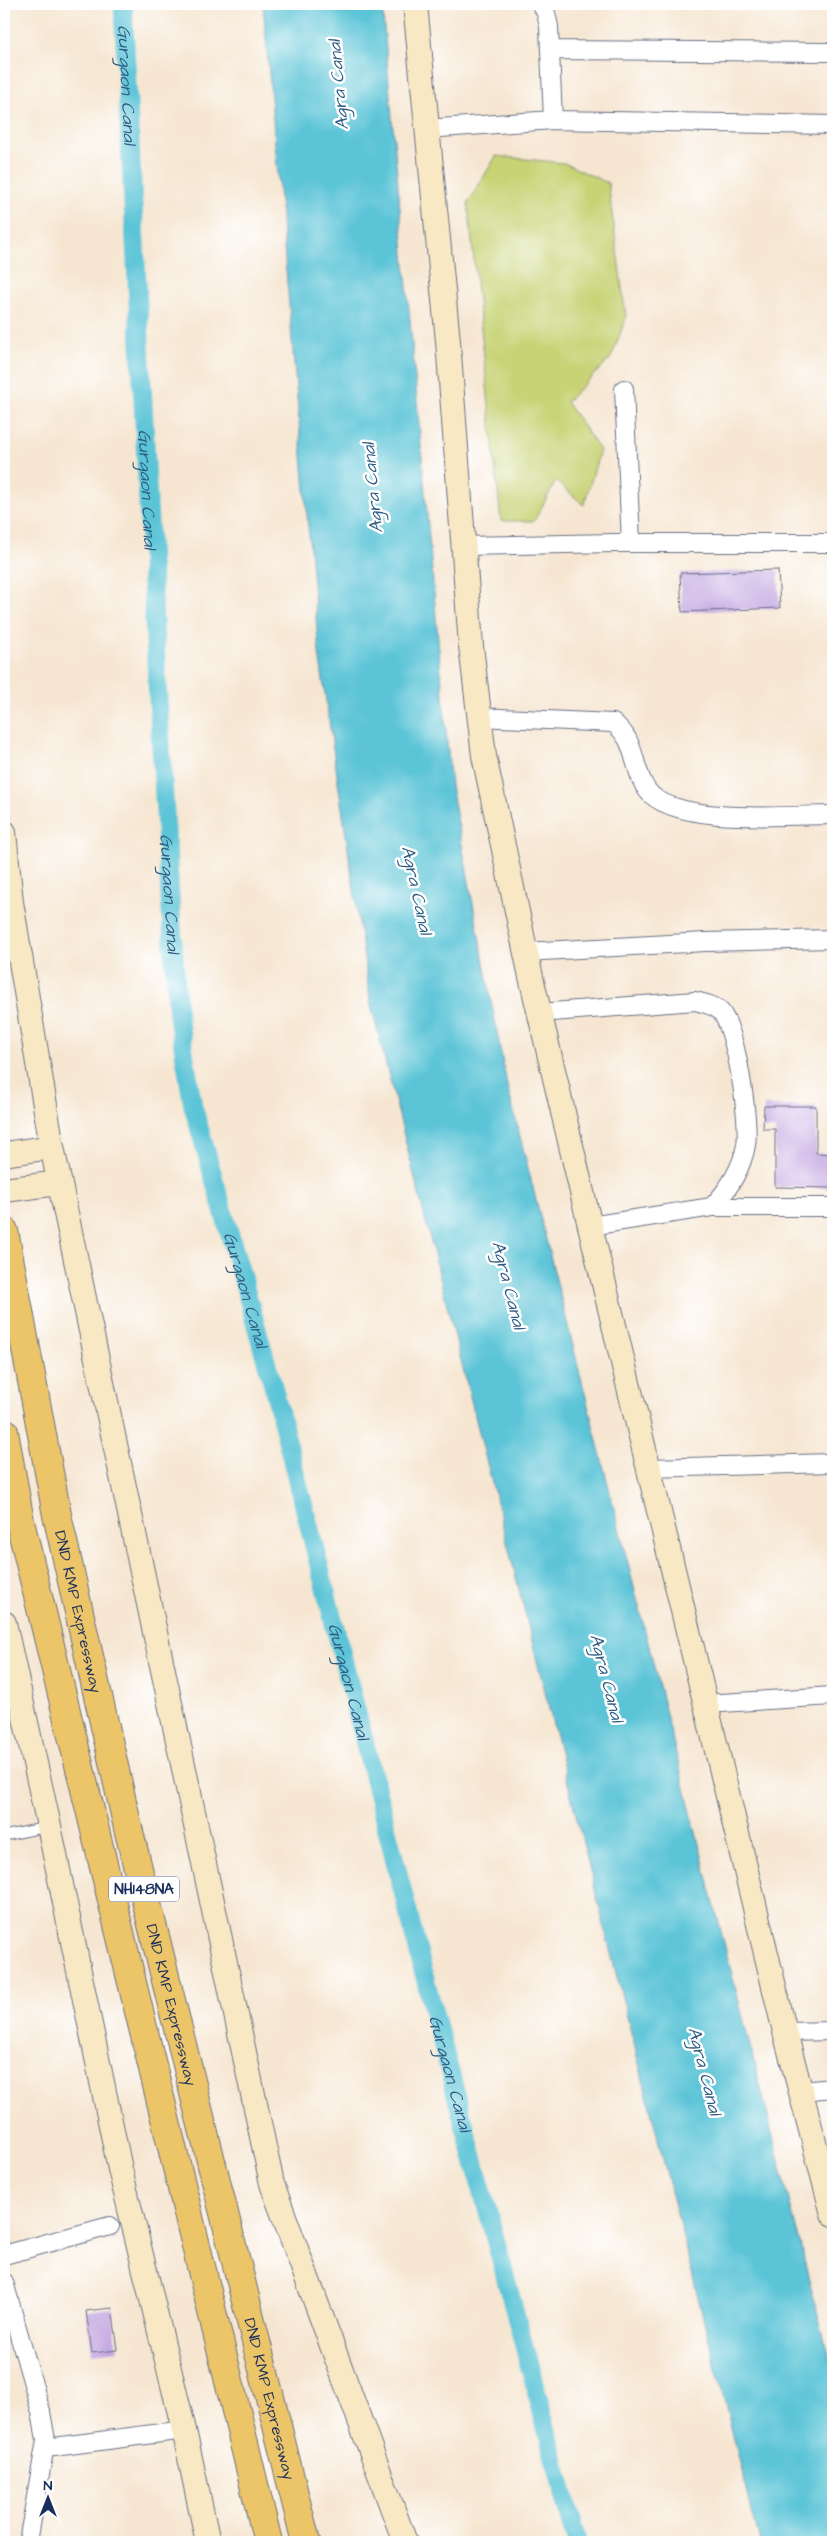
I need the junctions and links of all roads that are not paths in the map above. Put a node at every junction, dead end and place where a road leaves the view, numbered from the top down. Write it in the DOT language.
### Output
graph roads {
  1 [pos="415,4"];
  2 [pos="540,4"];
  3 [pos="550,50"];
  4 [pos="828,52"];
  5 [pos="553,120"];
  6 [pos="833,125"];
  7 [pos="426,129"];
  8 [pos="624,390"];
  9 [pos="631,543"];
  10 [pos="833,543"];
  11 [pos="463,546"];
  12 [pos="479,717"];
  13 [pos="833,815"];
  14 [pos="4,832"];
  15 [pos="833,939"];
  16 [pos="525,952"];
  17 [pos="539,1013"];
  18 [pos="52,1147"];
  19 [pos="4,1154"];
  20 [pos="59,1183"];
  21 [pos="4,1190"];
  22 [pos="712,1207"];
  23 [pos="833,1207"];
  24 [pos="590,1226"];
  25 [pos="4,1231"];
  26 [pos="4,1432"];
  27 [pos="833,1463"];
  28 [pos="649,1468"];
  29 [pos="4,1623"];
  30 [pos="833,1696"];
  31 [pos="705,1704"];
  32 [pos="50,1826"];
  33 [pos="4,1836"];
  34 [pos="833,2030"];
  35 [pos="785,2032"];
  36 [pos="833,2088"];
  37 [pos="801,2092"];
  38 [pos="828,2176"];
  39 [pos="833,2214"];
  40 [pos="110,2226"];
  41 [pos="4,2255"];
  42 [pos="4,2282"];
  43 [pos="184,2430"];
  44 [pos="46,2448"];
  45 [pos="28,2542"];
  46 [pos="208,2542"];
  47 [pos="268,2542"];
  48 [pos="306,2542"];
  49 [pos="405,2542"];
  1 -- 7 [label="street"];
  2 -- 3 [label="street"];
  3 -- 4 [label="street"];
  3 -- 5 [label="street"];
  5 -- 6 [label="street"];
  5 -- 7 [label="street"];
  7 -- 11 [label="street"];
  8 -- 9 [label="street"];
  9 -- 10 [label="street"];
  9 -- 11 [label="street"];
  11 -- 12 [label="street"];
  12 -- 13 [label="street"];
  12 -- 16 [label="street"];
  14 -- 18 [label="street"];
  15 -- 16 [label="street"];
  16 -- 17 [label="street"];
  17 -- 22 [label="street"];
  17 -- 24 [label="street"];
  18 -- 19 [label="street"];
  18 -- 20 [label="street"];
  20 -- 21 [label="street"];
  20 -- 49 [label="street"];
  22 -- 23 [label="street"];
  22 -- 24 [label="street"];
  24 -- 28 [label="street"];
  25 -- 48 [label="highway, DND KMP Expressway / NH148NA"];
  26 -- 47 [label="highway, NH148NA"];
  27 -- 28 [label="street"];
  28 -- 31 [label="street"];
  29 -- 32 [label="street"];
  30 -- 31 [label="street"];
  31 -- 35 [label="street"];
  32 -- 33 [label="lane"];
  32 -- 43 [label="street"];
  34 -- 35 [label="street"];
  35 -- 37 [label="street"];
  36 -- 37 [label="street"];
  37 -- 38 [label="street"];
  38 -- 39 [label="street"];
  40 -- 41 [label="street"];
  42 -- 44 [label="street"];
  43 -- 44 [label="street"];
  43 -- 46 [label="street"];
  44 -- 45 [label="street"];
}
